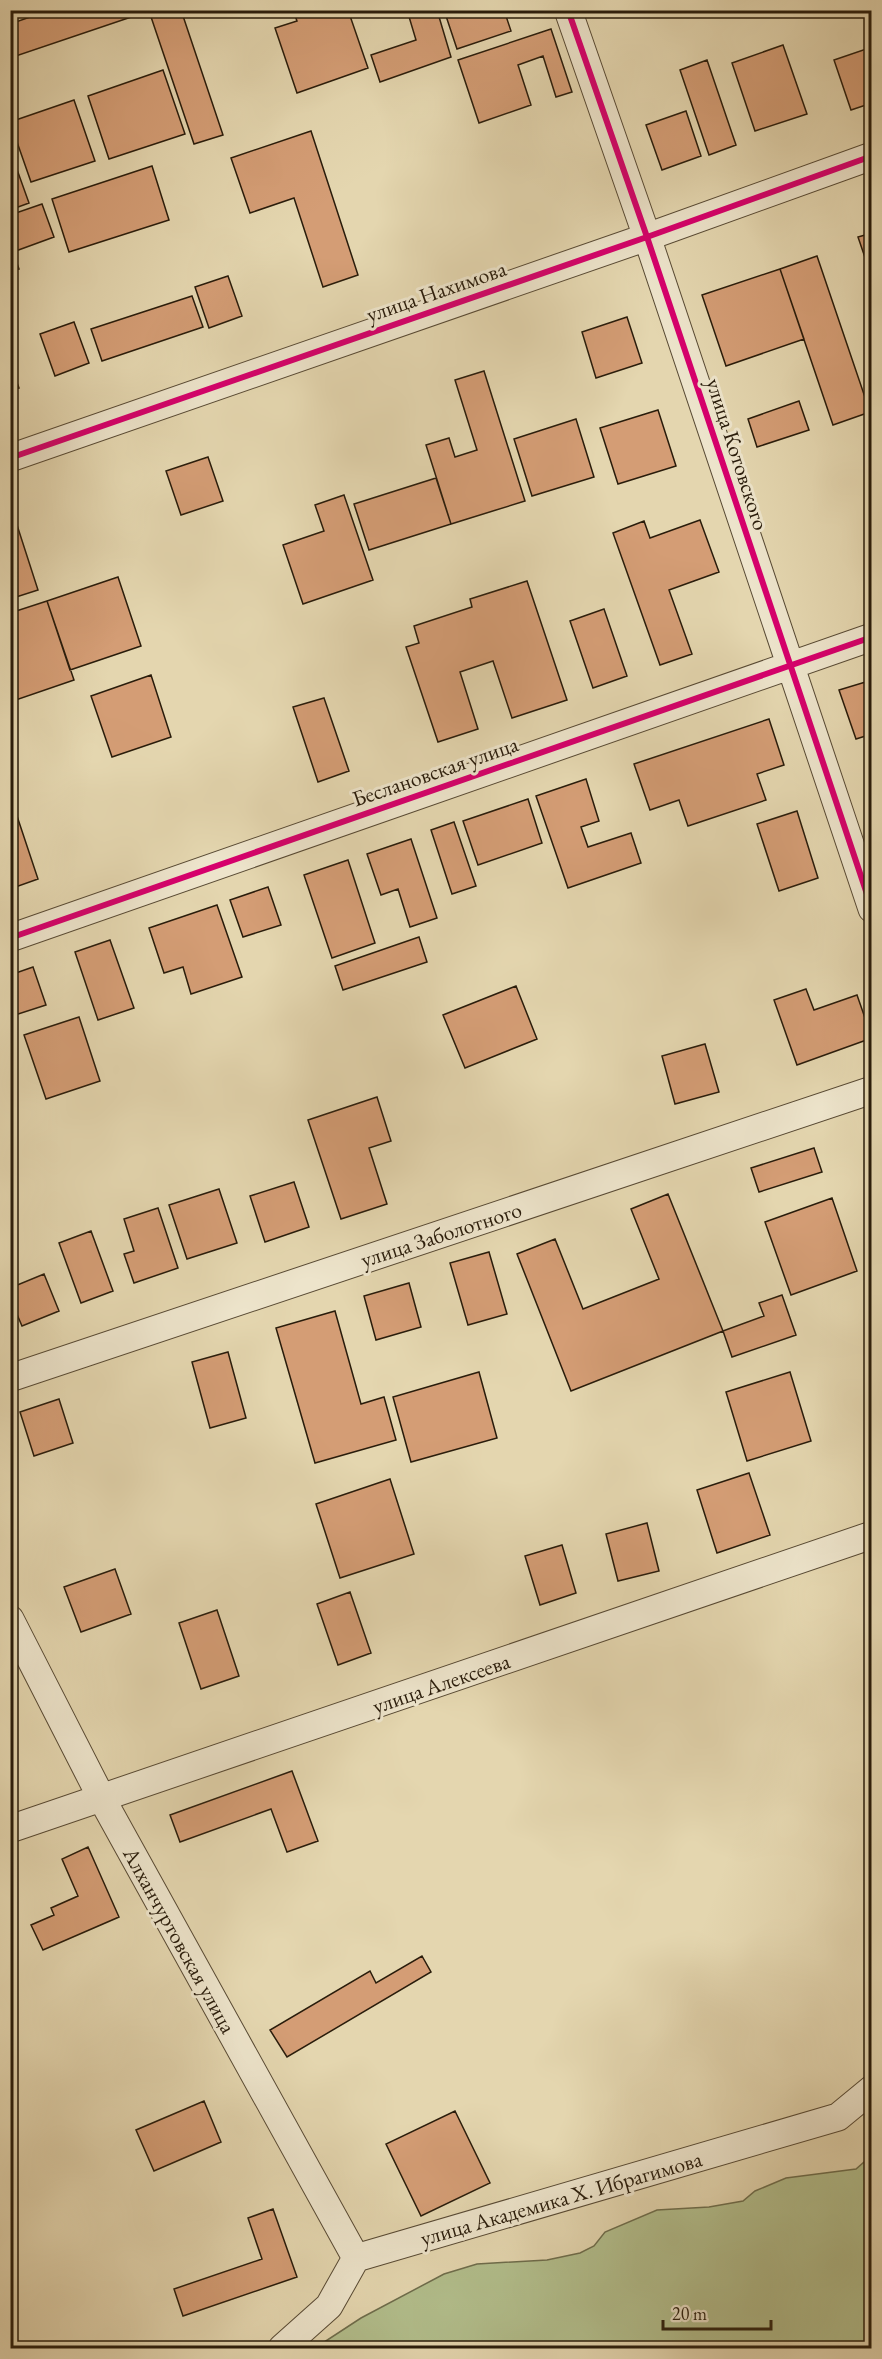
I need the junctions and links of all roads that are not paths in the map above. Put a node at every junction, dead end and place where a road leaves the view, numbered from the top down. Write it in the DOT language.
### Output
graph roads {
  1 [pos="568,10"];
  2 [pos="872,156"];
  3 [pos="647,237"];
  4 [pos="10,458"];
  5 [pos="872,637"];
  6 [pos="789,666"];
  7 [pos="872,909"];
  8 [pos="10,938"];
  9 [pos="872,1090"];
  10 [pos="10,1378"];
  11 [pos="872,1535"];
  12 [pos="10,1619"];
  13 [pos="102,1798"];
  14 [pos="10,1829"];
  15 [pos="872,2089"];
  16 [pos="356,2258"];
  17 [pos="282,2349"];
  1 -- 3 [label="street, улица Котовского"];
  2 -- 3 [label="street, улица Нахимова"];
  3 -- 4 [label="street, улица Нахимова"];
  3 -- 6 [label="street, улица Котовского"];
  5 -- 6 [label="street, Беслановская улица"];
  6 -- 7 [label="street, улица Котовского"];
  6 -- 8 [label="street, Беслановская улица"];
  9 -- 10 [label="street, улица Заболотного"];
  11 -- 13 [label="street, улица Алексеева"];
  12 -- 13 [label="street, Алханчуртовская улица"];
  13 -- 14 [label="street, улица Алексеева"];
  13 -- 16 [label="street, Алханчуртовская улица"];
  15 -- 16 [label="street, улица Академика Х. Ибрагимова"];
  16 -- 17 [label="street"];
}
